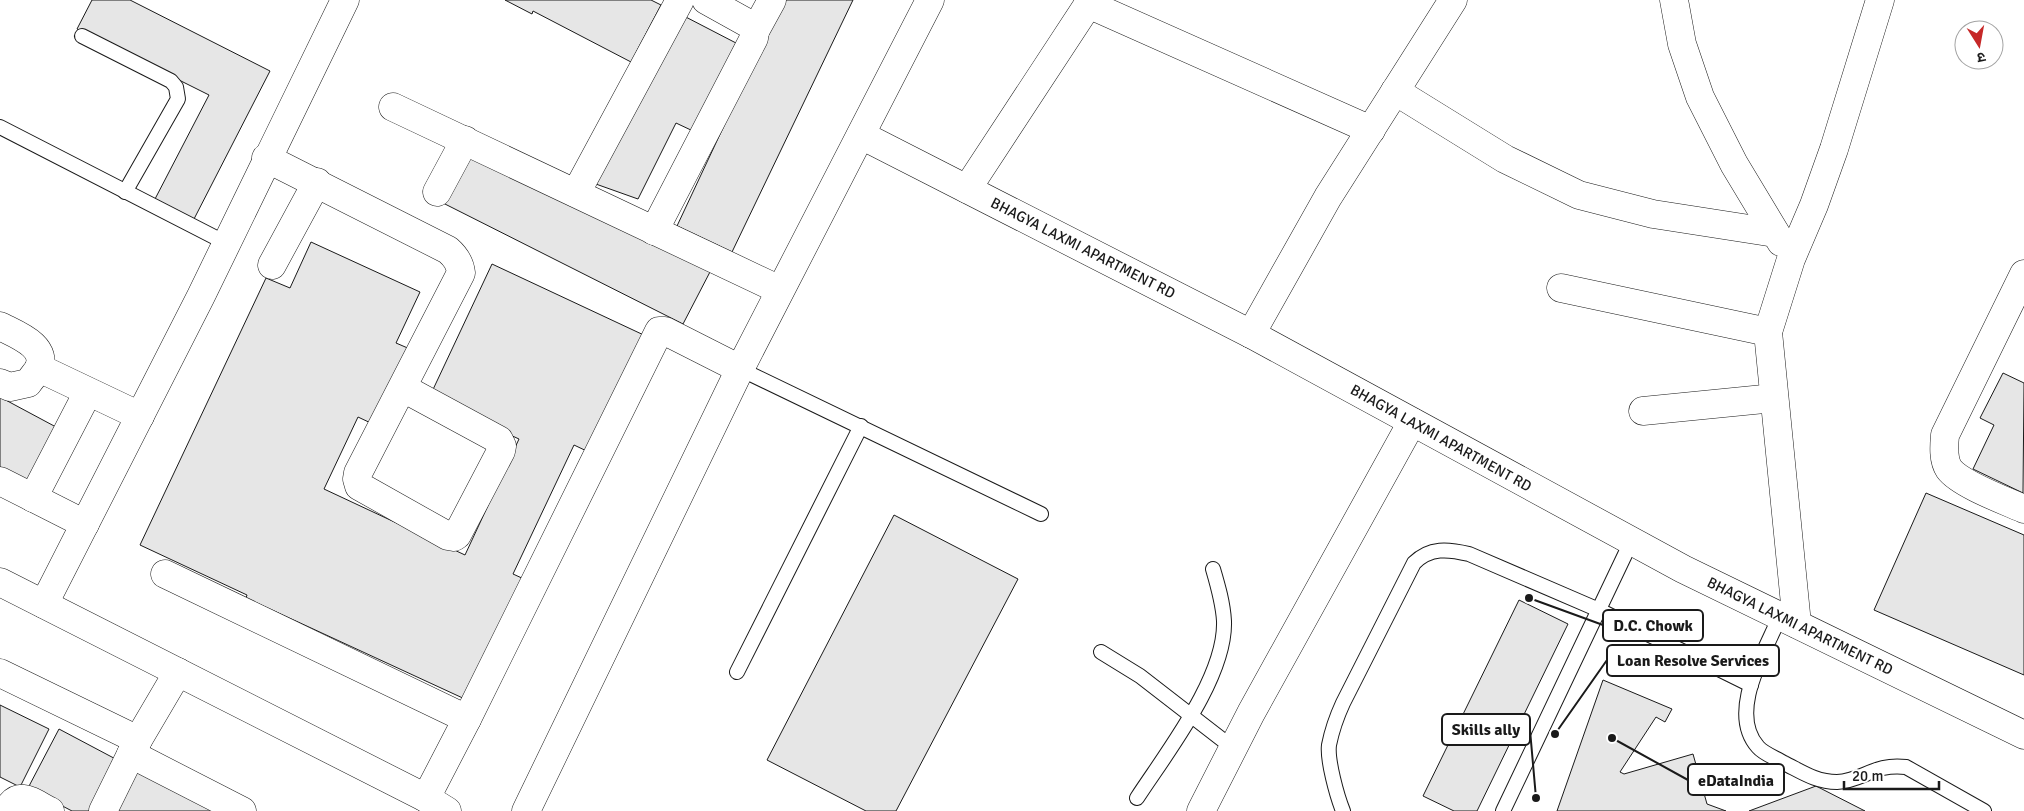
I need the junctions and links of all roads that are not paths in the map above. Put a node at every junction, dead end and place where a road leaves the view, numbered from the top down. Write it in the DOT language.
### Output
graph roads {
  1 [pos="345,0"];
  2 [pos="680,0"];
  3 [pos="706,0"];
  4 [pos="772,0"];
  5 [pos="930,0"];
  6 [pos="1453,0"];
  7 [pos="1674,0"];
  8 [pos="1880,0"];
  9 [pos="1089,2"];
  10 [pos="755,31"];
  11 [pos="82,36"];
  12 [pos="1395,91"];
  13 [pos="393,107"];
  14 [pos="0,128"];
  15 [pos="1371,130"];
  16 [pos="861,135"];
  17 [pos="465,140"];
  18 [pos="266,158"];
  19 [pos="317,182"];
  20 [pos="967,189"];
  21 [pos="125,192"];
  22 [pos="437,192"];
  23 [pos="576,193"];
  24 [pos="654,231"];
  25 [pos="1775,233"];
  26 [pos="226,243"];
  27 [pos="1791,259"];
  28 [pos="272,265"];
  29 [pos="2024,274"];
  30 [pos="1561,288"];
  31 [pos="780,290"];
  32 [pos="0,326"];
  33 [pos="1768,332"];
  34 [pos="1251,334"];
  35 [pos="38,368"];
  36 [pos="740,369"];
  37 [pos="0,383"];
  38 [pos="403,388"];
  39 [pos="88,392"];
  40 [pos="1774,398"];
  41 [pos="1643,411"];
  42 [pos="140,416"];
  43 [pos="1412,422"];
  44 [pos="860,426"];
  45 [pos="0,481"];
  46 [pos="34,498"];
  47 [pos="2024,509"];
  48 [pos="1041,514"];
  49 [pos="85,524"];
  50 [pos="1632,542"];
  51 [pos="1213,569"];
  52 [pos="165,574"];
  53 [pos="0,582"];
  54 [pos="44,604"];
  55 [pos="1598,610"];
  56 [pos="1788,620"];
  57 [pos="1101,652"];
  58 [pos="178,672"];
  59 [pos="737,672"];
  60 [pos="0,673"];
  61 [pos="1751,685"];
  62 [pos="1191,715"];
  63 [pos="467,719"];
  64 [pos="2024,735"];
  65 [pos="134,747"];
  66 [pos="1233,748"];
  67 [pos="1137,798"];
  68 [pos="436,805"];
  69 [pos="5,806"];
  70 [pos="50,811"];
  71 [pos="103,811"];
  72 [pos="242,811"];
  73 [pos="526,811"];
  74 [pos="1201,811"];
  75 [pos="1343,811"];
  76 [pos="1503,811"];
  77 [pos="1984,811"];
  1 -- 18 [label="street"];
  2 -- 23 [label="street"];
  3 -- 10 [label="street"];
  4 -- 10 [label="street"];
  5 -- 16 [label="street"];
  6 -- 12 [label="street"];
  7 -- 25 [label="street"];
  8 -- 27 [label="street"];
  9 -- 15 [label="street"];
  9 -- 20 [label="street"];
  10 -- 24 [label="street"];
  11 -- 21 [label="lane"];
  12 -- 15 [label="street"];
  12 -- 25 [label="street"];
  13 -- 17 [label="street"];
  14 -- 21 [label="lane"];
  15 -- 34 [label="street"];
  16 -- 20 [label="street, BHAGYA LAXMI APARTMENT RD"];
  16 -- 31 [label="street"];
  17 -- 22 [label="street"];
  17 -- 23 [label="street"];
  18 -- 19 [label="street"];
  18 -- 26 [label="street"];
  19 -- 28 [label="street"];
  19 -- 38 [label="street"];
  20 -- 34 [label="street, BHAGYA LAXMI APARTMENT RD"];
  21 -- 26 [label="lane"];
  23 -- 24 [label="street"];
  24 -- 31 [label="street"];
  25 -- 27 [label="street"];
  26 -- 42 [label="street"];
  27 -- 33 [label="street"];
  29 -- 47 [label="street"];
  30 -- 33 [label="street"];
  31 -- 36 [label="street"];
  32 -- 35 [label="street"];
  33 -- 40 [label="street"];
  34 -- 43 [label="street, BHAGYA LAXMI APARTMENT RD"];
  35 -- 37 [label="street"];
  35 -- 39 [label="street"];
  36 -- 44 [label="lane"];
  36 -- 63 [label="street"];
  36 -- 73 [label="street"];
  38 -- 38 [label="street"];
  39 -- 42 [label="street"];
  39 -- 46 [label="street"];
  40 -- 41 [label="street"];
  40 -- 56 [label="street"];
  42 -- 49 [label="street"];
  43 -- 50 [label="street, BHAGYA LAXMI APARTMENT RD"];
  43 -- 66 [label="street"];
  44 -- 48 [label="lane"];
  44 -- 59 [label="lane"];
  45 -- 46 [label="street"];
  46 -- 49 [label="street"];
  49 -- 54 [label="street"];
  50 -- 55 [label="lane"];
  50 -- 56 [label="street, BHAGYA LAXMI APARTMENT RD"];
  51 -- 62 [label="lane"];
  52 -- 63 [label="street"];
  53 -- 54 [label="street"];
  54 -- 58 [label="street"];
  55 -- 61 [label="lane"];
  55 -- 75 [label="lane"];
  55 -- 76 [label="lane"];
  56 -- 61 [label="lane"];
  56 -- 64 [label="street, BHAGYA LAXMI APARTMENT RD"];
  57 -- 62 [label="lane"];
  58 -- 65 [label="street"];
  58 -- 68 [label="street"];
  60 -- 65 [label="street"];
  61 -- 77 [label="lane"];
  62 -- 66 [label="lane"];
  62 -- 67 [label="lane"];
  63 -- 68 [label="street"];
  65 -- 71 [label="street"];
  65 -- 72 [label="street"];
  66 -- 74 [label="street"];
  69 -- 70 [label="street"];
}
